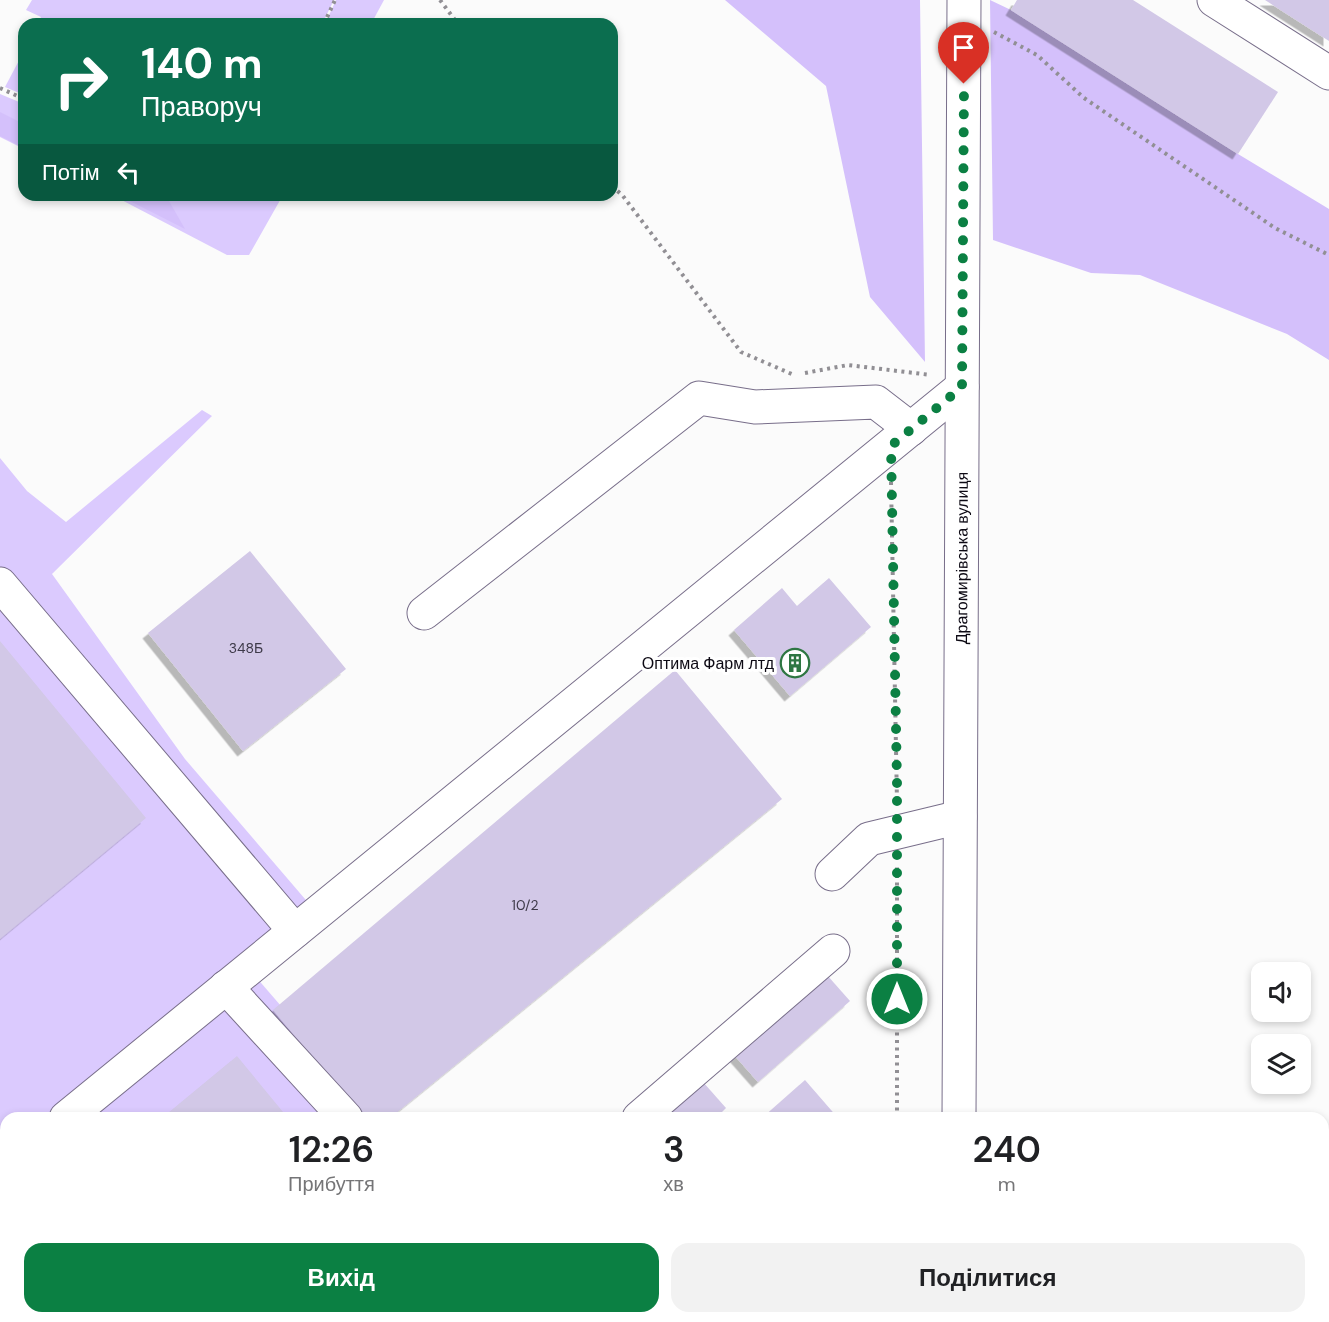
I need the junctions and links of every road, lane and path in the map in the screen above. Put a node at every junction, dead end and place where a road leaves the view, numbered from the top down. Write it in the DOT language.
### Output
graph roads {
  1 [pos="335,0"];
  2 [pos="440,0"];
  3 [pos="964,0"];
  4 [pos="1214,0"];
  5 [pos="327,18"];
  6 [pos="454,18"];
  7 [pos="964,37"];
  8 [pos="1329,73"];
  9 [pos="0,88"];
  10 [pos="18,96"];
  11 [pos="618,191"];
  12 [pos="1329,255"];
  13 [pos="962,387"];
  14 [pos="901,437"];
  15 [pos="0,584"];
  16 [pos="424,613"];
  17 [pos="960,817"];
  18 [pos="897,832"];
  19 [pos="832,874"];
  20 [pos="295,931"];
  21 [pos="833,951"];
  22 [pos="226,987"];
  23 [pos="73,1112"];
  24 [pos="341,1112"];
  25 [pos="646,1112"];
  26 [pos="897,1112"];
  27 [pos="959,1112"];
  1 -- 5 [label="path"];
  2 -- 6 [label="path"];
  3 -- 7 [label="street, Драгомирівська вулиця"];
  4 -- 8 [label="street"];
  7 -- 12 [label="path"];
  7 -- 13 [label="street, Драгомирівська вулиця"];
  9 -- 10 [label="path"];
  11 -- 13 [label="path"];
  13 -- 14 [label="street"];
  13 -- 17 [label="street, Драгомирівська вулиця"];
  14 -- 16 [label="street"];
  14 -- 18 [label="path"];
  14 -- 20 [label="street"];
  15 -- 20 [label="street"];
  17 -- 18 [label="street"];
  17 -- 27 [label="street, Драгомирівська вулиця"];
  18 -- 19 [label="street"];
  18 -- 26 [label="path"];
  20 -- 22 [label="street"];
  21 -- 25 [label="street"];
  22 -- 23 [label="street"];
  22 -- 24 [label="street"];
}
